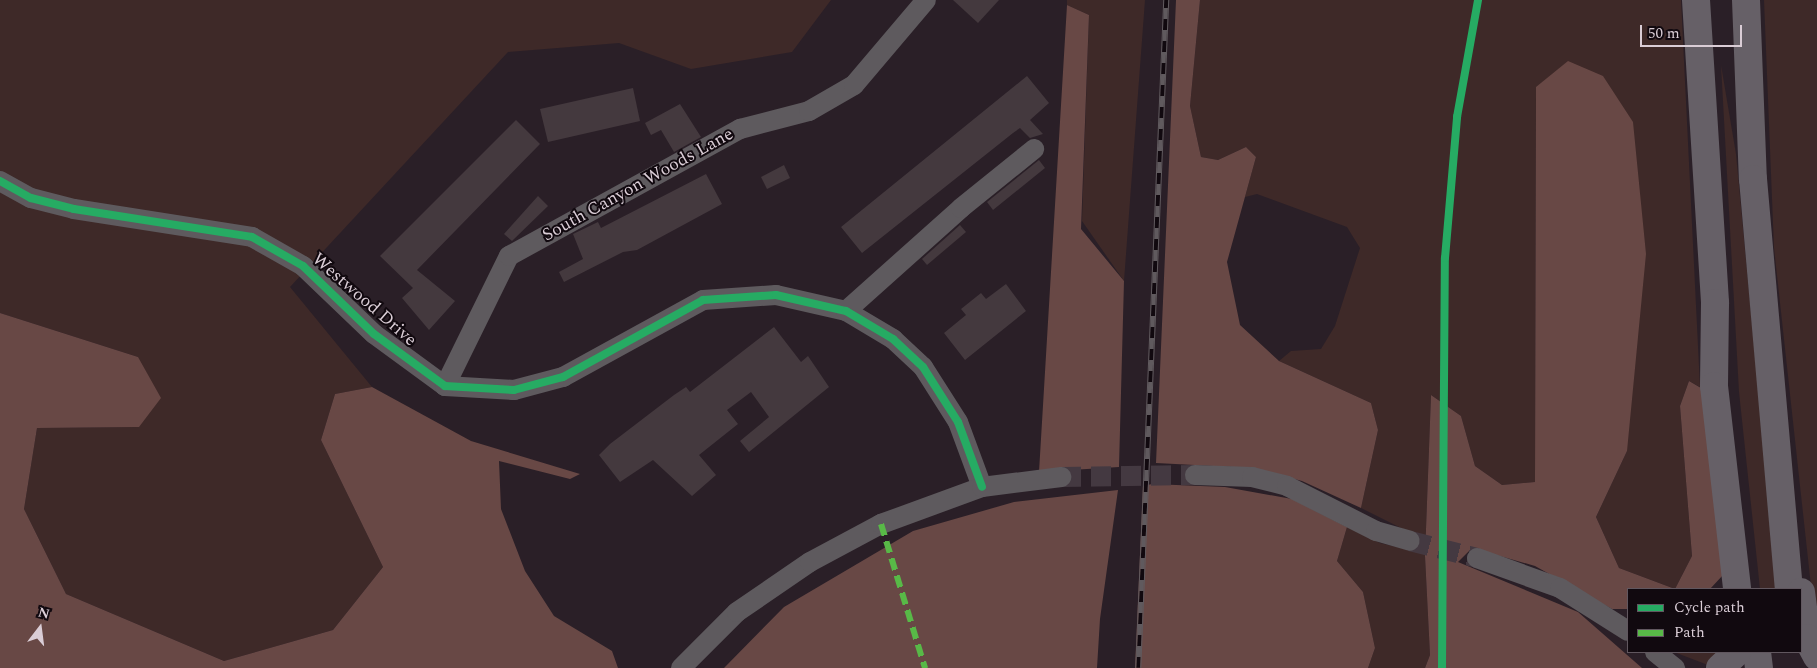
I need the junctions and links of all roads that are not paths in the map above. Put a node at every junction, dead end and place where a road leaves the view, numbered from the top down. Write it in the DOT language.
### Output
graph roads {
  1 [pos="926,0"];
  2 [pos="1696,0"];
  3 [pos="1708,0"];
  4 [pos="1746,0"];
  5 [pos="1704,82"];
  6 [pos="1034,149"];
  7 [pos="0,181"];
  8 [pos="1715,303"];
  9 [pos="846,311"];
  10 [pos="1766,344"];
  11 [pos="445,386"];
  12 [pos="1195,475"];
  13 [pos="1061,477"];
  14 [pos="982,487"];
  15 [pos="1410,542"];
  16 [pos="1477,558"];
  17 [pos="1737,588"];
  18 [pos="1749,588"];
  19 [pos="1789,588"];
  20 [pos="1801,588"];
  21 [pos="1802,599"];
  22 [pos="1627,630"];
  23 [pos="1656,653"];
  24 [pos="1736,653"];
  25 [pos="1757,653"];
  26 [pos="1798,653"];
  27 [pos="1817,657"];
  28 [pos="681,668"];
  29 [pos="1675,668"];
  30 [pos="1720,668"];
  31 [pos="1759,668"];
  32 [pos="1800,668"];
  1 -- 11 [label="street, South Canyon Woods Lane"];
  2 -- 5 [label="highway"];
  3 -- 5 [label="highway"];
  4 -- 10 [label="highway"];
  5 -- 8 [label="highway"];
  6 -- 9 [label="street"];
  7 -- 11 [label="street, Westwood Drive"];
  8 -- 17 [label="highway"];
  8 -- 18 [label="highway"];
  9 -- 11 [label="street"];
  9 -- 14 [label="street"];
  10 -- 19 [label="highway"];
  10 -- 20 [label="highway"];
  12 -- 15 [label="street"];
  13 -- 14 [label="street"];
  14 -- 28 [label="street"];
  16 -- 22 [label="street"];
  21 -- 27 [label="highway"];
  23 -- 29 [label="street"];
  24 -- 30 [label="highway"];
  25 -- 31 [label="highway"];
  26 -- 32 [label="highway"];
}
